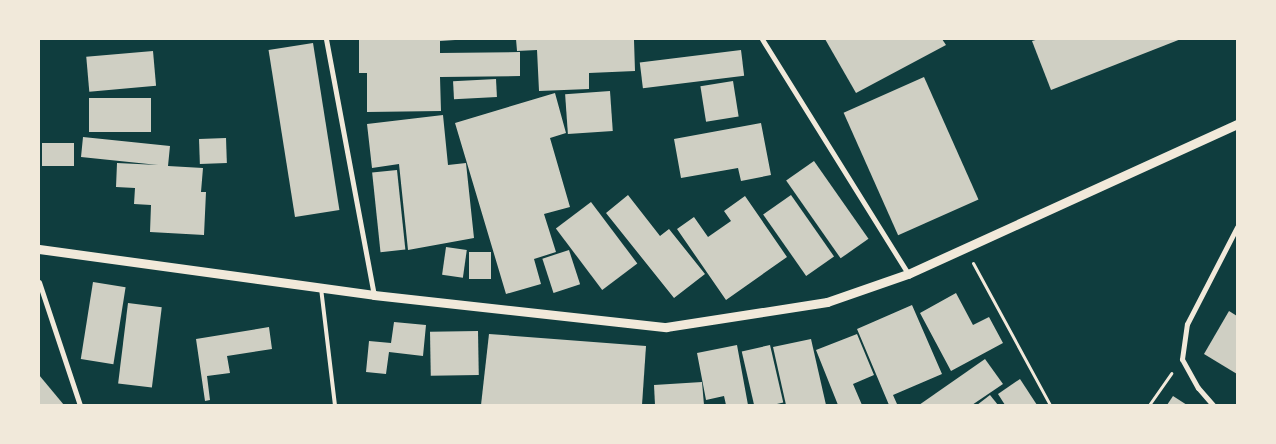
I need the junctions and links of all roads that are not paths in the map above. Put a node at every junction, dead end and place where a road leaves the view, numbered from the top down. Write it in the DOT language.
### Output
graph roads {
  1 [pos="326,39"];
  2 [pos="762,39"];
  3 [pos="1237,124"];
  4 [pos="1237,227"];
  5 [pos="39,249"];
  6 [pos="908,274"];
  7 [pos="39,282"];
  8 [pos="321,288"];
  9 [pos="374,295"];
  10 [pos="80,405"];
  11 [pos="335,405"];
  12 [pos="1213,405"];
  1 -- 9 [label="street"];
  2 -- 6 [label="street"];
  3 -- 6 [label="street"];
  4 -- 12 [label="street"];
  5 -- 8 [label="street"];
  6 -- 9 [label="street"];
  7 -- 10 [label="street"];
  8 -- 9 [label="street"];
  8 -- 11 [label="lane"];
}
